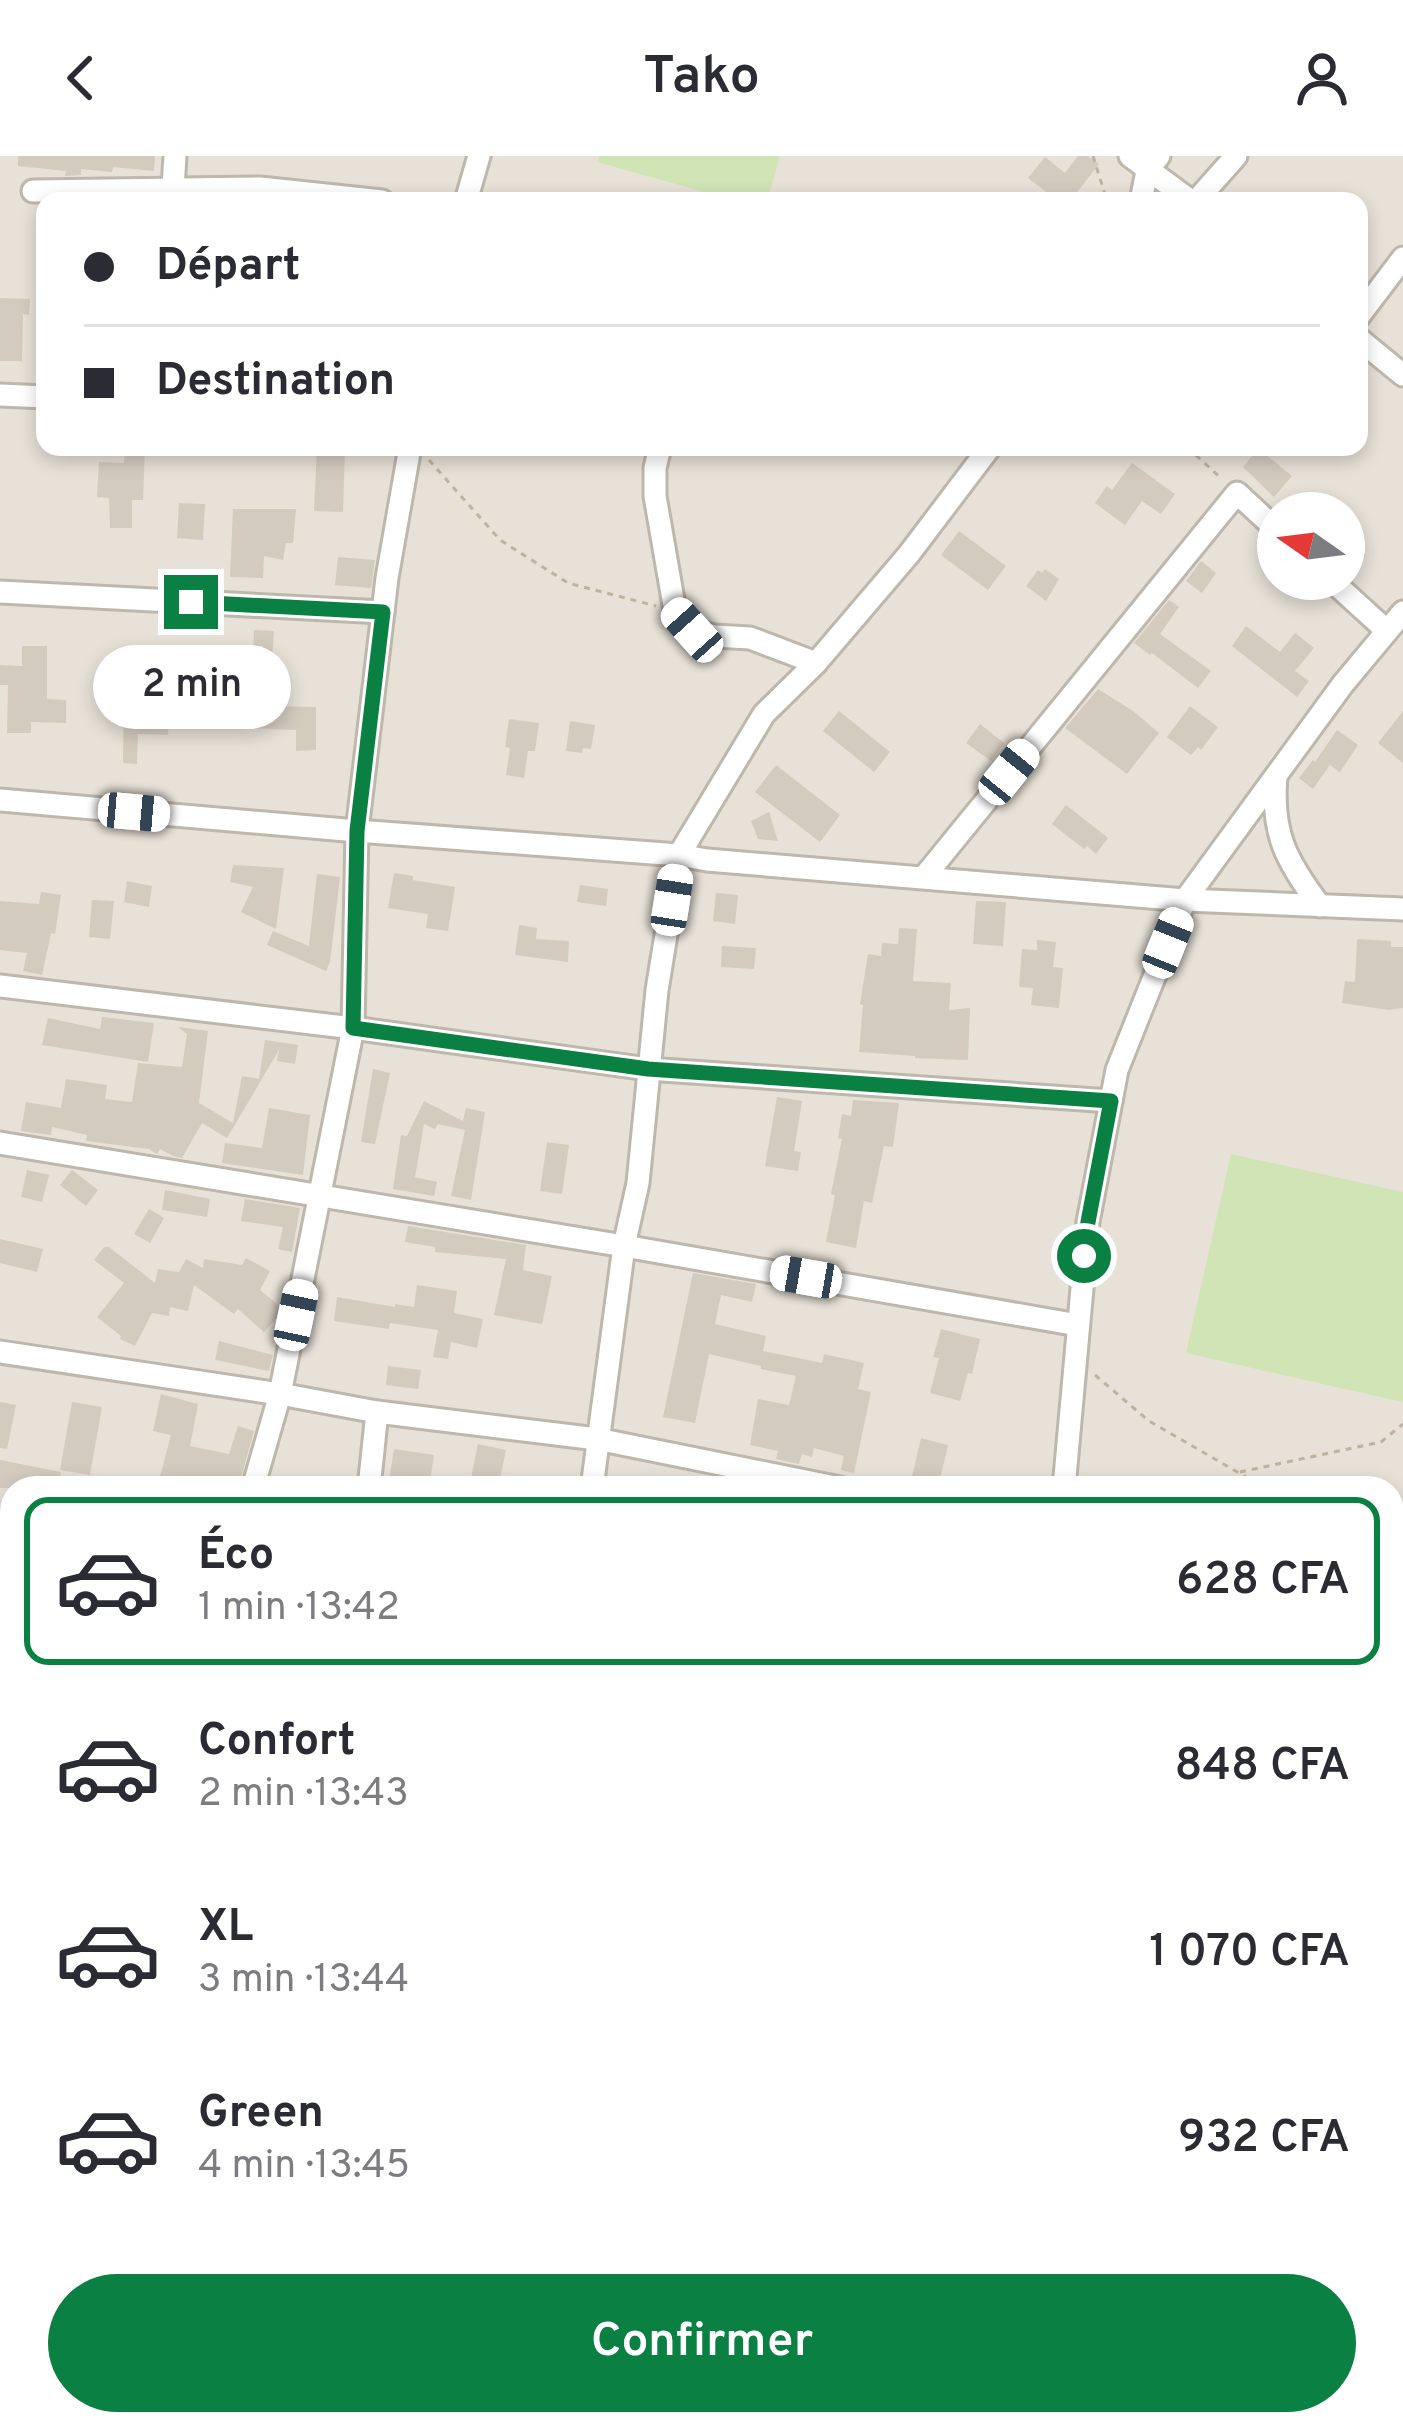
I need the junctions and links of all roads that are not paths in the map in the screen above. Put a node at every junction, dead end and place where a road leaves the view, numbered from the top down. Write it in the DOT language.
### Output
graph roads {
  1 [pos="176,156"];
  2 [pos="479,156"];
  3 [pos="1235,156"];
  4 [pos="1146,161"];
  5 [pos="172,188"];
  6 [pos="33,191"];
  7 [pos="298,192"];
  8 [pos="469,192"];
  9 [pos="1142,192"];
  10 [pos="1183,192"];
  11 [pos="1202,192"];
  12 [pos="1403,258"];
  13 [pos="1368,304"];
  14 [pos="1368,346"];
  15 [pos="1403,375"];
  16 [pos="0,395"];
  17 [pos="36,397"];
  18 [pos="412,456"];
  19 [pos="658,456"];
  20 [pos="983,456"];
  21 [pos="1257,512"];
  22 [pos="0,592"];
  23 [pos="1353,600"];
  24 [pos="383,612"];
  25 [pos="1403,612"];
  26 [pos="1387,632"];
  27 [pos="815,663"];
  28 [pos="1276,776"];
  29 [pos="0,800"];
  30 [pos="357,831"];
  31 [pos="679,855"];
  32 [pos="924,877"];
  33 [pos="1185,900"];
  34 [pos="1320,905"];
  35 [pos="1403,909"];
  36 [pos="0,986"];
  37 [pos="353,1028"];
  38 [pos="648,1069"];
  39 [pos="1111,1101"];
  40 [pos="0,1143"];
  41 [pos="320,1196"];
  42 [pos="624,1246"];
  43 [pos="1078,1324"];
  44 [pos="0,1352"];
  45 [pos="280,1394"];
  46 [pos="376,1412"];
  47 [pos="597,1439"];
  48 [pos="256,1476"];
  49 [pos="370,1476"];
  50 [pos="593,1476"];
  51 [pos="780,1476"];
  52 [pos="1065,1476"];
  1 -- 5 [label="street"];
  2 -- 8 [label="street"];
  3 -- 11 [label="street"];
  4 -- 9 [label="street"];
  4 -- 10 [label="street"];
  5 -- 6 [label="street"];
  5 -- 7 [label="street"];
  12 -- 13 [label="street"];
  14 -- 15 [label="street"];
  16 -- 17 [label="street"];
  18 -- 24 [label="street"];
  19 -- 27 [label="street"];
  20 -- 27 [label="street"];
  21 -- 32 [label="street"];
  22 -- 24 [label="street"];
  23 -- 26 [label="street"];
  24 -- 30 [label="street"];
  25 -- 26 [label="street"];
  26 -- 28 [label="street"];
  27 -- 31 [label="street"];
  28 -- 33 [label="street"];
  28 -- 34 [label="street"];
  29 -- 30 [label="street"];
  30 -- 31 [label="street"];
  30 -- 37 [label="street"];
  31 -- 32 [label="street"];
  31 -- 38 [label="street"];
  32 -- 33 [label="street"];
  33 -- 34 [label="street"];
  33 -- 39 [label="street"];
  34 -- 35 [label="street"];
  36 -- 37 [label="street"];
  37 -- 38 [label="street"];
  37 -- 41 [label="street"];
  38 -- 39 [label="street"];
  38 -- 42 [label="street"];
  39 -- 43 [label="street"];
  40 -- 41 [label="street"];
  41 -- 42 [label="street"];
  41 -- 45 [label="street"];
  42 -- 43 [label="street"];
  42 -- 47 [label="street"];
  43 -- 52 [label="street"];
  44 -- 45 [label="street"];
  45 -- 46 [label="street"];
  45 -- 48 [label="street"];
  46 -- 47 [label="street"];
  46 -- 49 [label="street"];
  47 -- 50 [label="street"];
  47 -- 51 [label="street"];
}
